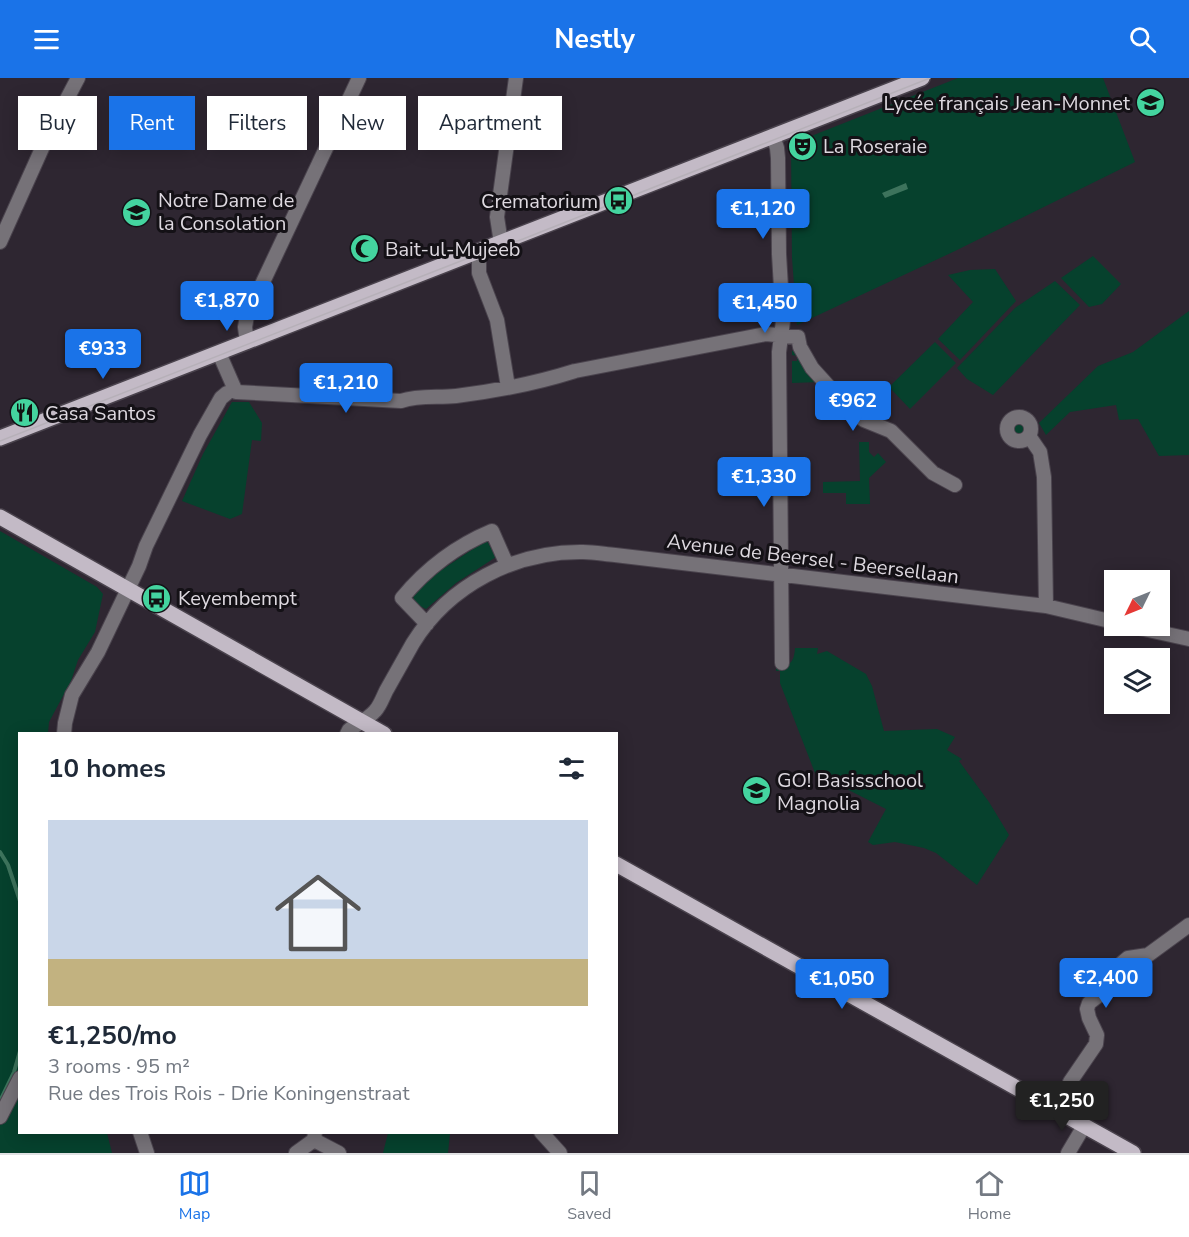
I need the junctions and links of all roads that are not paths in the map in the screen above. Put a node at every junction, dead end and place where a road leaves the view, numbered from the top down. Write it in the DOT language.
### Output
graph roads {
  1 [pos="78,78"];
  2 [pos="359,78"];
  3 [pos="516,78"];
  4 [pos="922,78"];
  5 [pos="773,136"];
  6 [pos="0,242"];
  7 [pos="501,243"];
  8 [pos="479,259"];
  9 [pos="781,334"];
  10 [pos="247,342"];
  11 [pos="219,353"];
  12 [pos="508,387"];
  13 [pos="227,393"];
  14 [pos="1029,436"];
  15 [pos="0,438"];
  16 [pos="955,485"];
  17 [pos="0,517"];
  18 [pos="507,565"];
  19 [pos="780,574"];
  20 [pos="128,590"];
  21 [pos="1046,606"];
  22 [pos="1104,620"];
  23 [pos="427,624"];
  24 [pos="1170,635"];
  25 [pos="1189,639"];
  26 [pos="782,663"];
  27 [pos="362,721"];
  28 [pos="64,732"];
  29 [pos="348,732"];
  30 [pos="381,732"];
  31 [pos="618,865"];
  32 [pos="1189,925"];
  33 [pos="18,1082"];
  34 [pos="1059,1113"];
  35 [pos="0,1117"];
  36 [pos="1084,1126"];
  37 [pos="141,1134"];
  38 [pos="543,1134"];
  39 [pos="314,1136"];
  40 [pos="147,1153"];
  41 [pos="296,1153"];
  42 [pos="339,1153"];
  43 [pos="560,1153"];
  44 [pos="1068,1153"];
  45 [pos="1133,1153"];
  1 -- 6 [label="street"];
  2 -- 10 [label="street"];
  3 -- 7 [label="street"];
  4 -- 5 [label="main road"];
  5 -- 7 [label="main road"];
  5 -- 9 [label="street"];
  7 -- 10 [label="main road"];
  8 -- 12 [label="street"];
  9 -- 12 [label="street"];
  9 -- 16 [label="street"];
  9 -- 19 [label="street"];
  10 -- 11 [label="main road"];
  11 -- 12 [label="street"];
  11 -- 15 [label="main road"];
  13 -- 20 [label="street"];
  14 -- 21 [label="street"];
  17 -- 20 [label="main road"];
  18 -- 19 [label="street, Avenue de Beersel - Beersellaan"];
  18 -- 23 [label="street, Avenue de Beersel - Beersellaan"];
  18 -- 23 [label="street"];
  19 -- 21 [label="street, Avenue de Beersel - Beersellaan"];
  19 -- 26 [label="street"];
  20 -- 27 [label="main road"];
  20 -- 28 [label="street"];
  21 -- 22 [label="street, Avenue de Beersel - Beersellaan"];
  23 -- 27 [label="street, Avenue de Beersel - Beersellaan"];
  24 -- 25 [label="street"];
  27 -- 29 [label="street, Avenue de Beersel - Beersellaan"];
  27 -- 30 [label="main road"];
  31 -- 34 [label="main road"];
  32 -- 34 [label="street"];
  33 -- 35 [label="street"];
  34 -- 36 [label="main road"];
  36 -- 44 [label="street"];
  36 -- 45 [label="main road"];
  37 -- 40 [label="street"];
  38 -- 43 [label="street"];
  39 -- 41 [label="street"];
  39 -- 42 [label="street"];
}
